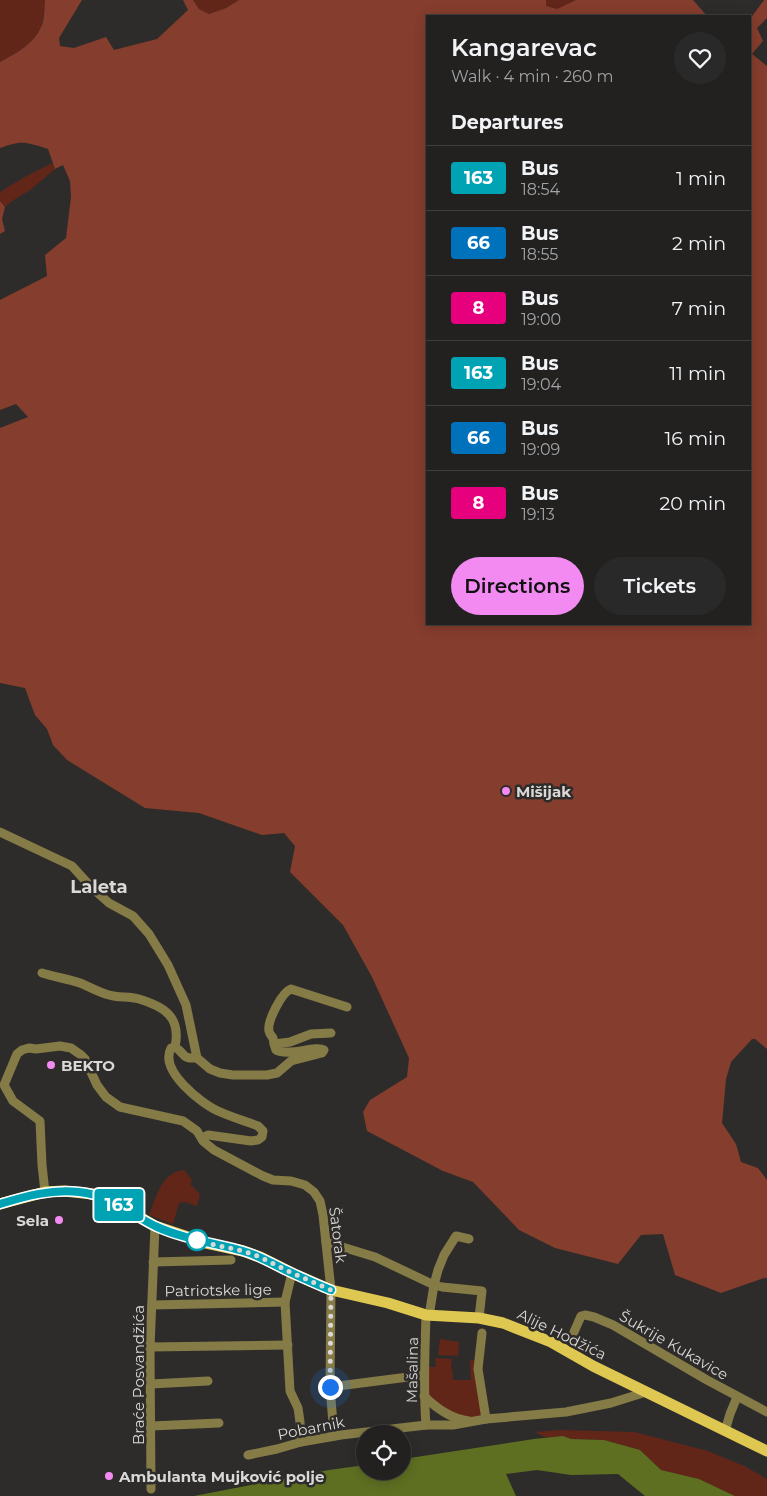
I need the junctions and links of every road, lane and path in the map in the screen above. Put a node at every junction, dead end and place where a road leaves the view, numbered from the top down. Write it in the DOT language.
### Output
graph roads {
  1 [pos="0,832"];
  2 [pos="42,973"];
  3 [pos="347,1007"];
  4 [pos="331,1033"];
  5 [pos="274,1044"];
  6 [pos="175,1048"];
  7 [pos="197,1058"];
  8 [pos="2,1084"];
  9 [pos="202,1138"];
  10 [pos="45,1192"];
  11 [pos="0,1204"];
  12 [pos="155,1226"];
  13 [pos="469,1238"];
  14 [pos="326,1242"];
  15 [pos="230,1260"];
  16 [pos="153,1262"];
  17 [pos="292,1273"];
  18 [pos="434,1285"];
  19 [pos="331,1290"];
  20 [pos="286,1302"];
  21 [pos="152,1305"];
  22 [pos="428,1316"];
  23 [pos="479,1318"];
  24 [pos="574,1332"];
  25 [pos="482,1333"];
  26 [pos="288,1345"];
  27 [pos="150,1347"];
  28 [pos="424,1375"];
  29 [pos="208,1381"];
  30 [pos="152,1384"];
  31 [pos="330,1387"];
  32 [pos="646,1392"];
  33 [pos="424,1396"];
  34 [pos="737,1397"];
  35 [pos="767,1412"];
  36 [pos="486,1419"];
  37 [pos="469,1422"];
  38 [pos="219,1423"];
  39 [pos="426,1425"];
  40 [pos="151,1426"];
  41 [pos="725,1431"];
  42 [pos="334,1436"];
  43 [pos="301,1442"];
  44 [pos="767,1451"];
  45 [pos="248,1455"];
  46 [pos="151,1489"];
  1 -- 7 [label="street"];
  2 -- 6 [label="street"];
  3 -- 5 [label="street"];
  4 -- 5 [label="street"];
  5 -- 7 [label="street"];
  6 -- 7 [label="street"];
  6 -- 9 [label="street"];
  8 -- 9 [label="street, Šatorak"];
  8 -- 10 [label="street"];
  9 -- 14 [label="street, Šatorak"];
  10 -- 11 [label="main road, Alije Hodžića"];
  10 -- 12 [label="main road, Alije Hodžića"];
  12 -- 16 [label="street, Braće Posvandžića"];
  12 -- 17 [label="main road, Alije Hodžića"];
  13 -- 18 [label="street, Mašalina"];
  14 -- 18 [label="street"];
  14 -- 19 [label="street, Šatorak"];
  15 -- 16 [label="street"];
  16 -- 21 [label="street, Braće Posvandžića"];
  17 -- 19 [label="main road, Alije Hodžića"];
  17 -- 20 [label="street"];
  18 -- 22 [label="street, Mašalina"];
  18 -- 23 [label="street"];
  19 -- 22 [label="main road, Alije Hodžića"];
  19 -- 31 [label="street, Šatorak"];
  20 -- 21 [label="street, Patriotske lige"];
  20 -- 26 [label="street"];
  21 -- 27 [label="street, Braće Posvandžića"];
  22 -- 23 [label="main road, Alije Hodžića"];
  22 -- 28 [label="street, Mašalina"];
  23 -- 32 [label="main road, Alije Hodžića"];
  24 -- 34 [label="street, Šukrije Kukavice"];
  25 -- 36 [label="street"];
  26 -- 27 [label="street"];
  26 -- 43 [label="street"];
  27 -- 30 [label="street, Braće Posvandžića"];
  28 -- 31 [label="street"];
  28 -- 33 [label="street, Mašalina"];
  29 -- 30 [label="street"];
  30 -- 40 [label="street, Braće Posvandžića"];
  31 -- 42 [label="street, Šatorak"];
  32 -- 36 [label="street, Pobarnik"];
  32 -- 41 [label="main road, Alije Hodžića"];
  33 -- 37 [label="street"];
  33 -- 39 [label="street, Mašalina"];
  34 -- 35 [label="street, Šukrije Kukavice"];
  34 -- 41 [label="street"];
  36 -- 37 [label="street, Pobarnik"];
  37 -- 39 [label="street, Pobarnik"];
  38 -- 40 [label="street"];
  39 -- 42 [label="street, Pobarnik"];
  40 -- 46 [label="street, Braće Posvandžića"];
  41 -- 44 [label="main road, Alije Hodžića"];
  42 -- 43 [label="street, Pobarnik"];
  43 -- 45 [label="street, Pobarnik"];
}
